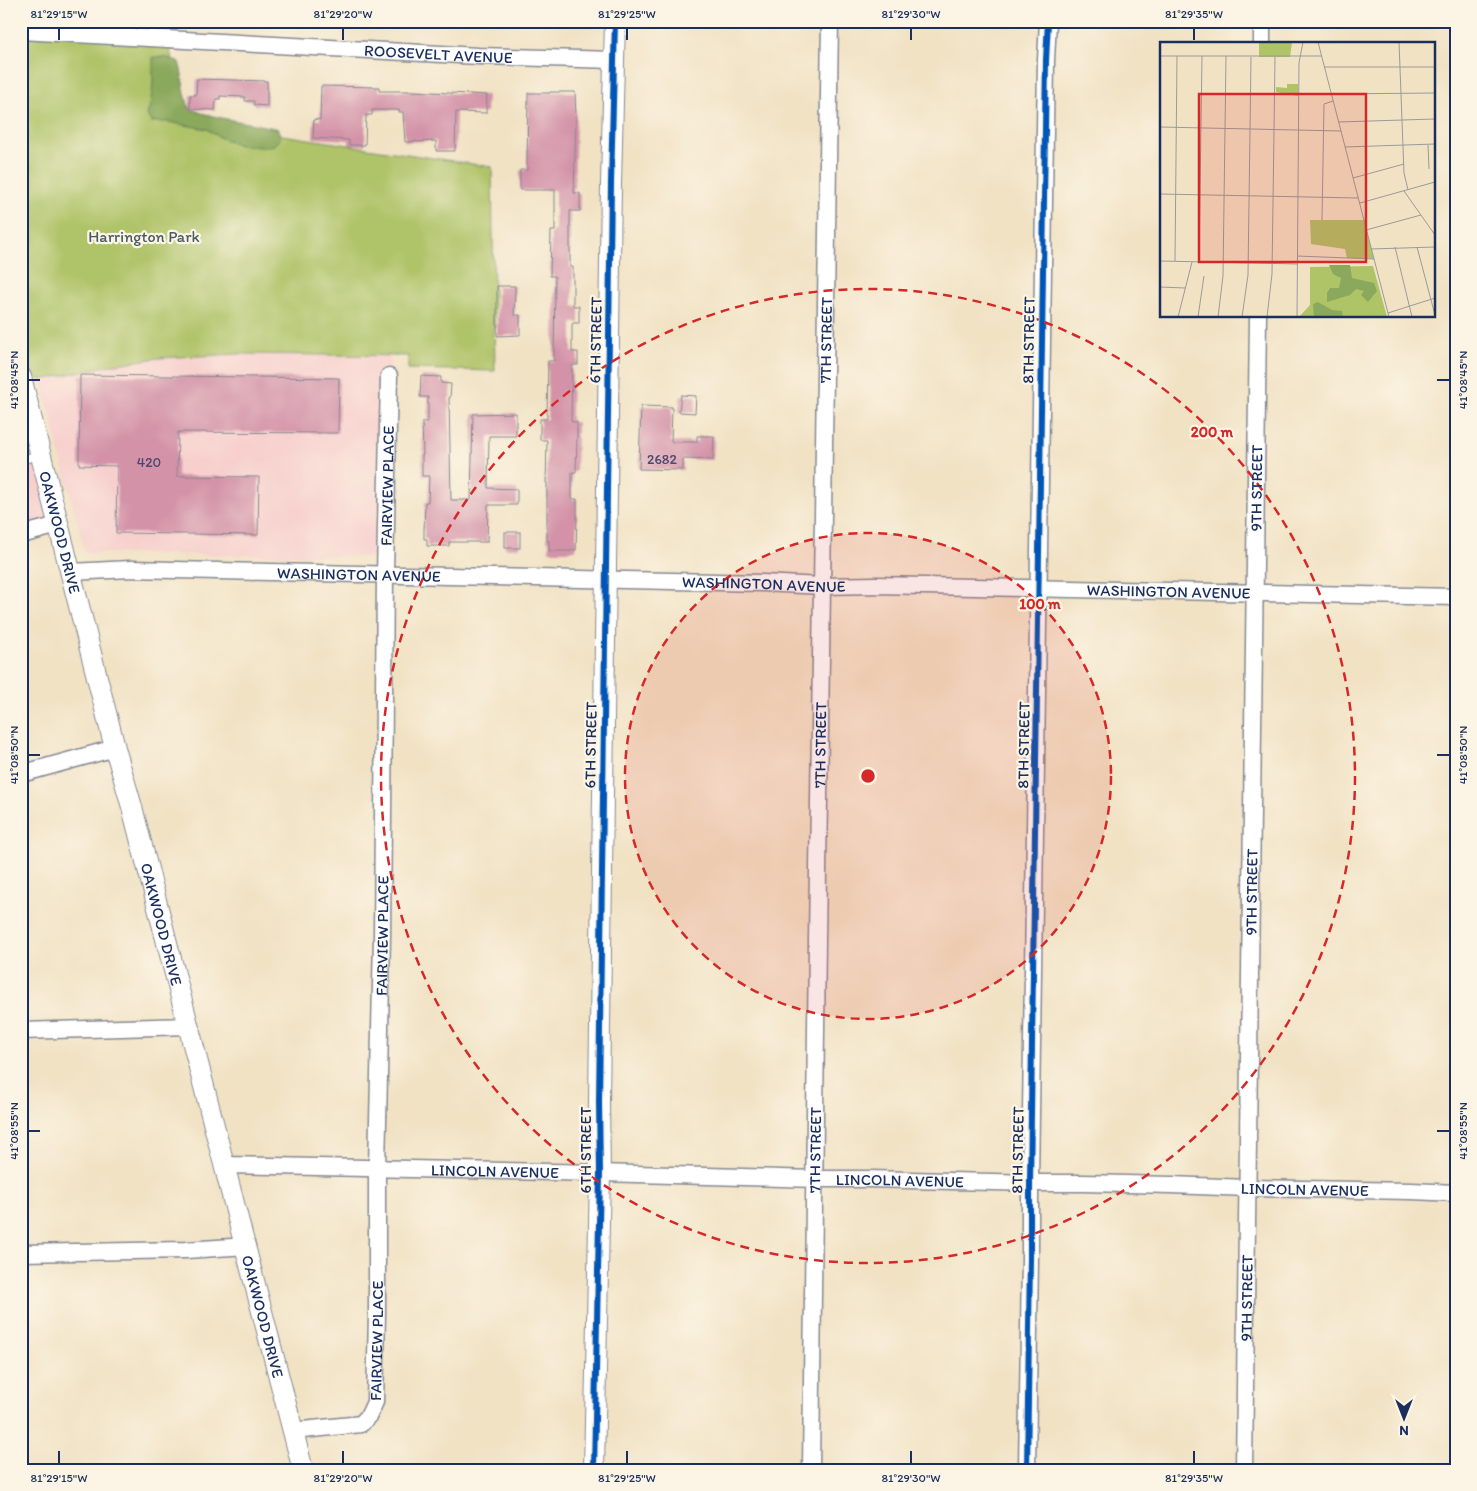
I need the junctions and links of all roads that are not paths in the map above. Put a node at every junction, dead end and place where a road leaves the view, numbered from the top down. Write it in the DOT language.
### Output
graph roads {
  1 [pos="615,21"];
  2 [pos="830,21"];
  3 [pos="1048,21"];
  4 [pos="1262,21"];
  5 [pos="21,30"];
  6 [pos="1262,42"];
  7 [pos="614,60"];
  8 [pos="1258,318"];
  9 [pos="389,376"];
  10 [pos="21,378"];
  11 [pos="41,455"];
  12 [pos="21,460"];
  13 [pos="58,525"];
  14 [pos="21,535"];
  15 [pos="70,572"];
  16 [pos="385,575"];
  17 [pos="607,579"];
  18 [pos="822,586"];
  19 [pos="1038,589"];
  20 [pos="1254,593"];
  21 [pos="1456,597"];
  22 [pos="115,748"];
  23 [pos="21,774"];
  24 [pos="188,1026"];
  25 [pos="21,1031"];
  26 [pos="224,1165"];
  27 [pos="377,1169"];
  28 [pos="600,1173"];
  29 [pos="815,1179"];
  30 [pos="1030,1183"];
  31 [pos="1248,1188"];
  32 [pos="1456,1193"];
  33 [pos="247,1246"];
  34 [pos="21,1253"];
  35 [pos="293,1431"];
  36 [pos="303,1470"];
  37 [pos="594,1470"];
  38 [pos="811,1470"];
  39 [pos="1027,1470"];
  40 [pos="1244,1470"];
  1 -- 7 [label="street, 6TH STREET"];
  2 -- 18 [label="street, 7TH STREET"];
  3 -- 19 [label="street, 8TH STREET"];
  4 -- 6 [label="street"];
  5 -- 7 [label="street, ROOSEVELT AVENUE"];
  7 -- 17 [label="street, 6TH STREET"];
  8 -- 20 [label="street, 9TH STREET"];
  9 -- 16 [label="street, FAIRVIEW PLACE"];
  10 -- 11 [label="street, OAKWOOD DRIVE"];
  11 -- 12 [label="lane"];
  11 -- 13 [label="street, OAKWOOD DRIVE"];
  13 -- 14 [label="street"];
  13 -- 15 [label="street, OAKWOOD DRIVE"];
  15 -- 16 [label="street, WASHINGTON AVENUE"];
  15 -- 22 [label="street, OAKWOOD DRIVE"];
  16 -- 17 [label="street, WASHINGTON AVENUE"];
  16 -- 27 [label="street, FAIRVIEW PLACE"];
  17 -- 18 [label="street, WASHINGTON AVENUE"];
  17 -- 28 [label="street, 6TH STREET"];
  18 -- 19 [label="street, WASHINGTON AVENUE"];
  18 -- 29 [label="street, 7TH STREET"];
  19 -- 20 [label="street, WASHINGTON AVENUE"];
  19 -- 30 [label="street, 8TH STREET"];
  20 -- 21 [label="street, WASHINGTON AVENUE"];
  20 -- 31 [label="street, 9TH STREET"];
  22 -- 23 [label="street"];
  22 -- 24 [label="street, OAKWOOD DRIVE"];
  24 -- 25 [label="street"];
  24 -- 26 [label="street, OAKWOOD DRIVE"];
  26 -- 27 [label="street, LINCOLN AVENUE"];
  26 -- 33 [label="street, OAKWOOD DRIVE"];
  27 -- 28 [label="street, LINCOLN AVENUE"];
  27 -- 35 [label="street, FAIRVIEW PLACE"];
  28 -- 29 [label="street, LINCOLN AVENUE"];
  28 -- 37 [label="street, 6TH STREET"];
  29 -- 30 [label="street, LINCOLN AVENUE"];
  29 -- 38 [label="street, 7TH STREET"];
  30 -- 31 [label="street, LINCOLN AVENUE"];
  30 -- 39 [label="street, 8TH STREET"];
  31 -- 32 [label="street, LINCOLN AVENUE"];
  31 -- 40 [label="street, 9TH STREET"];
  33 -- 34 [label="street"];
  33 -- 35 [label="street, OAKWOOD DRIVE"];
  35 -- 36 [label="street, OAKWOOD DRIVE"];
}
